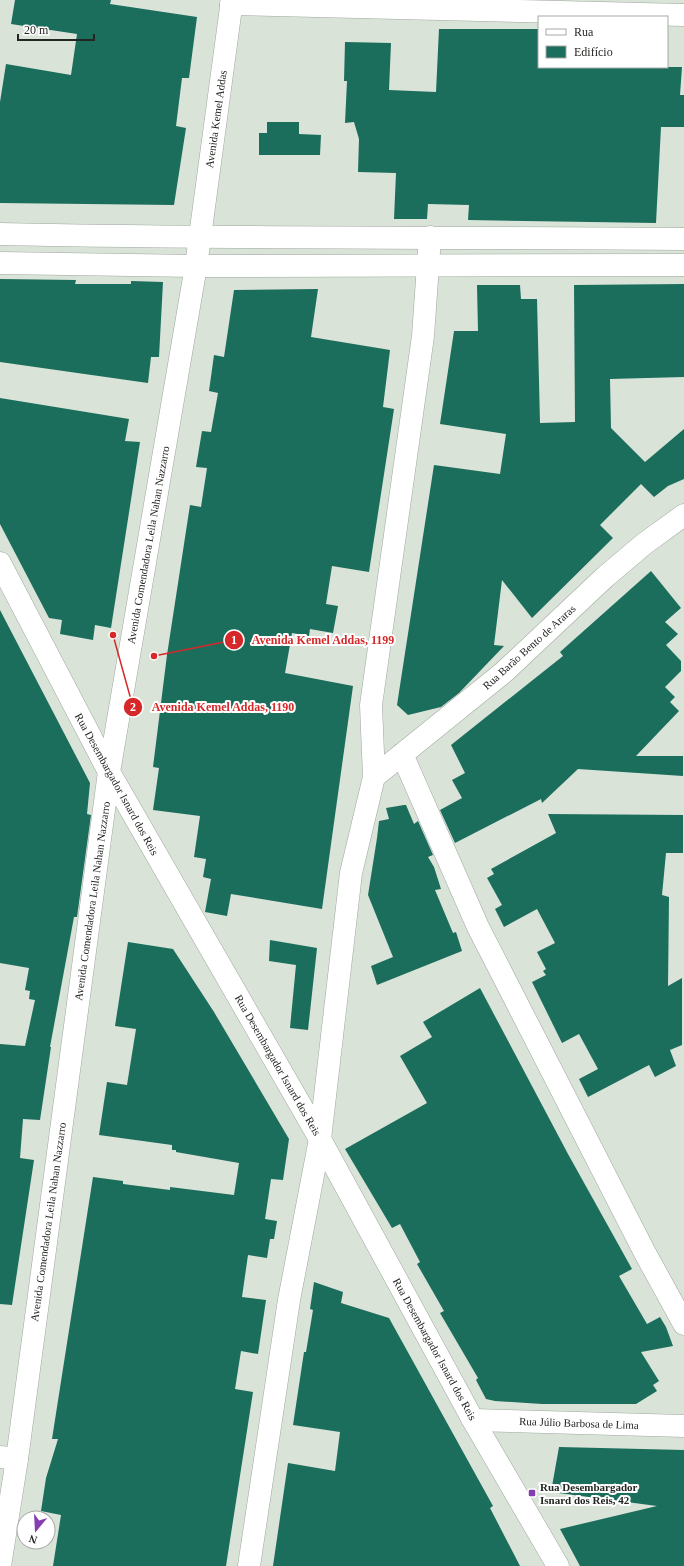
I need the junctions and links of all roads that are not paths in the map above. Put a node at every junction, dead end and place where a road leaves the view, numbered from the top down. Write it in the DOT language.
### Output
graph roads {
  1 [pos="232,2"];
  2 [pos="684,15"];
  3 [pos="0,234"];
  4 [pos="430,236"];
  5 [pos="200,238"];
  6 [pos="684,239"];
  7 [pos="0,263"];
  8 [pos="429,265"];
  9 [pos="684,265"];
  10 [pos="196,266"];
  11 [pos="684,515"];
  12 [pos="0,563"];
  13 [pos="402,754"];
  14 [pos="109,772"];
  15 [pos="374,777"];
  16 [pos="320,1139"];
  17 [pos="684,1324"];
  18 [pos="473,1420"];
  19 [pos="684,1426"];
  20 [pos="8,1458"];
  21 [pos="0,1566"];
  22 [pos="249,1566"];
  23 [pos="558,1566"];
  1 -- 2 [label="street"];
  1 -- 5 [label="street, Avenida Kemel Addas"];
  3 -- 5 [label="street"];
  4 -- 5 [label="street"];
  4 -- 6 [label="street"];
  4 -- 8 [label="street"];
  5 -- 10 [label="street, Avenida Comendadora Leila Nahan Nazzarro"];
  7 -- 10 [label="street"];
  8 -- 9 [label="street"];
  8 -- 10 [label="street"];
  8 -- 15 [label="street"];
  10 -- 14 [label="street, Avenida Comendadora Leila Nahan Nazzarro"];
  11 -- 13 [label="street, Rua Barão Bento de Araras"];
  12 -- 14 [label="street, Rua Desembargador Isnard dos Reis"];
  13 -- 15 [label="street, Rua Barão Bento de Araras"];
  13 -- 17 [label="street"];
  14 -- 16 [label="street, Rua Desembargador Isnard dos Reis"];
  14 -- 20 [label="street, Avenida Comendadora Leila Nahan Nazzarro"];
  15 -- 16 [label="street"];
  16 -- 18 [label="street, Rua Desembargador Isnard dos Reis"];
  16 -- 22 [label="street"];
  18 -- 19 [label="street, Rua Júlio Barbosa de Lima"];
  18 -- 23 [label="street, Rua Desembargador Isnard dos Reis"];
  20 -- 21 [label="street, Avenida Comendadora Leila Nahan Nazzarro"];
}
